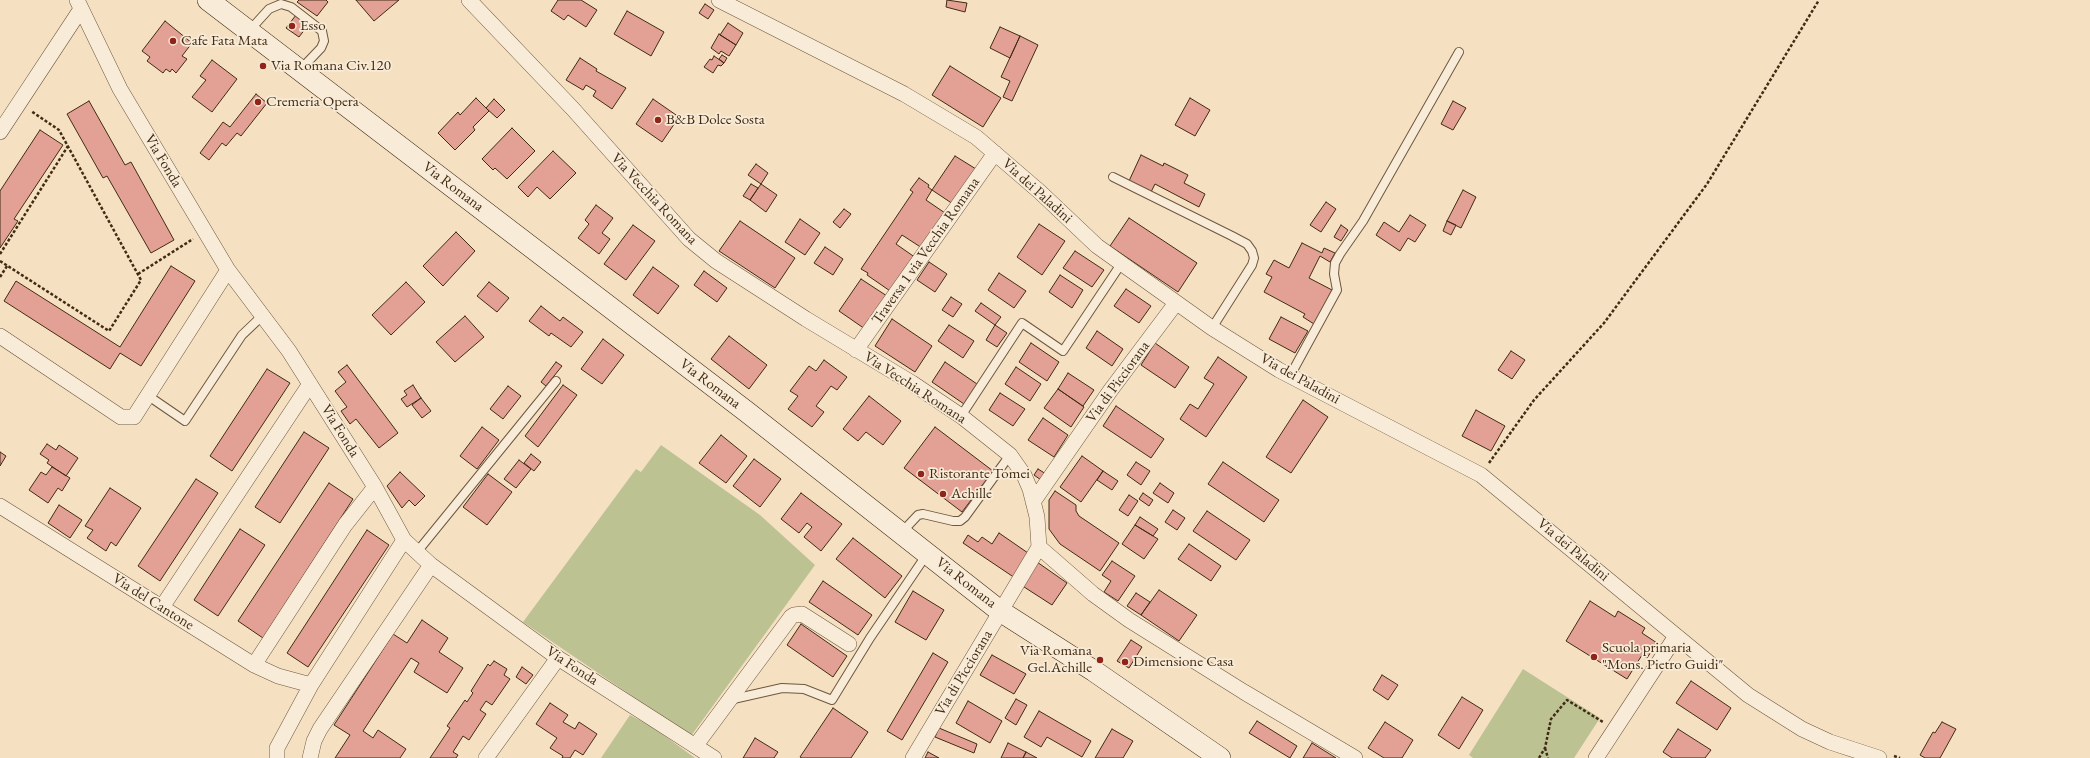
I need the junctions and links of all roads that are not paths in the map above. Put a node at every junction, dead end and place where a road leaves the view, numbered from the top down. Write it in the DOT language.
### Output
graph roads {
  1 [pos="208,0"];
  2 [pos="469,0"];
  3 [pos="719,0"];
  4 [pos="79,5"];
  5 [pos="248,31"];
  6 [pos="1459,52"];
  7 [pos="300,70"];
  8 [pos="0,132"];
  9 [pos="995,153"];
  10 [pos="1113,177"];
  11 [pos="1121,264"];
  12 [pos="228,270"];
  13 [pos="1176,303"];
  14 [pos="262,316"];
  15 [pos="1212,328"];
  16 [pos="0,336"];
  17 [pos="856,350"];
  18 [pos="1290,376"];
  19 [pos="556,381"];
  20 [pos="310,384"];
  21 [pos="148,396"];
  22 [pos="962,416"];
  23 [pos="1010,455"];
  24 [pos="375,487"];
  25 [pos="1033,502"];
  26 [pos="0,506"];
  27 [pos="901,533"];
  28 [pos="404,540"];
  29 [pos="1039,547"];
  30 [pos="417,552"];
  31 [pos="927,553"];
  32 [pos="431,565"];
  33 [pos="162,607"];
  34 [pos="1000,611"];
  35 [pos="1676,636"];
  36 [pos="849,644"];
  37 [pos="558,658"];
  38 [pos="254,665"];
  39 [pos="311,685"];
  40 [pos="729,700"];
  41 [pos="696,745"];
  42 [pos="277,758"];
  43 [pos="310,758"];
  44 [pos="486,758"];
  45 [pos="714,758"];
  46 [pos="913,758"];
  47 [pos="1220,758"];
  48 [pos="1355,758"];
  49 [pos="1596,758"];
  50 [pos="1879,758"];
  1 -- 5 [label="main road, Via Romana"];
  2 -- 17 [label="street, Via Vecchia Romana"];
  3 -- 9 [label="street, Via dei Paladini"];
  4 -- 8 [label="street"];
  4 -- 12 [label="street, Via Fonda"];
  5 -- 7 [label="main road, Via Romana"];
  5 -- 7 [label="lane"];
  6 -- 18 [label="lane"];
  7 -- 27 [label="main road, Via Romana"];
  9 -- 11 [label="street, Via dei Paladini"];
  9 -- 17 [label="street, Traversa 1 via Vecchia Romana"];
  10 -- 15 [label="lane"];
  11 -- 13 [label="street, Via dei Paladini"];
  11 -- 22 [label="lane"];
  12 -- 14 [label="street, Via Fonda"];
  12 -- 21 [label="street"];
  13 -- 15 [label="street, Via dei Paladini"];
  13 -- 25 [label="street, Via di Picciorana"];
  14 -- 20 [label="street, Via Fonda"];
  14 -- 21 [label="lane"];
  15 -- 18 [label="street, Via dei Paladini"];
  16 -- 21 [label="street"];
  17 -- 22 [label="street, Via Vecchia Romana"];
  18 -- 35 [label="street, Via dei Paladini"];
  19 -- 30 [label="lane"];
  20 -- 24 [label="street, Via Fonda"];
  20 -- 33 [label="street"];
  22 -- 23 [label="street, Via Vecchia Romana"];
  23 -- 25 [label="street, Via Vecchia Romana"];
  23 -- 27 [label="lane"];
  24 -- 28 [label="street, Via Fonda"];
  24 -- 38 [label="street"];
  25 -- 29 [label="street, Via Vecchia Romana"];
  26 -- 33 [label="street, Via del Cantone"];
  27 -- 31 [label="main road, Via Romana"];
  28 -- 30 [label="street, Via Fonda"];
  28 -- 39 [label="street"];
  29 -- 34 [label="street, Via di Picciorana"];
  29 -- 48 [label="street"];
  30 -- 32 [label="street, Via Fonda"];
  31 -- 34 [label="main road, Via Romana"];
  31 -- 40 [label="lane"];
  32 -- 37 [label="street, Via Fonda"];
  32 -- 43 [label="street"];
  33 -- 38 [label="street, Via del Cantone"];
  34 -- 46 [label="street, Via di Picciorana"];
  34 -- 47 [label="main road, Via Romana"];
  35 -- 49 [label="street"];
  35 -- 50 [label="street, Via dei Paladini"];
  36 -- 40 [label="street"];
  37 -- 41 [label="street, Via Fonda"];
  37 -- 44 [label="street"];
  38 -- 39 [label="street, Via del Cantone"];
  39 -- 42 [label="street"];
  40 -- 41 [label="street"];
  41 -- 45 [label="street, Via Fonda"];
}
